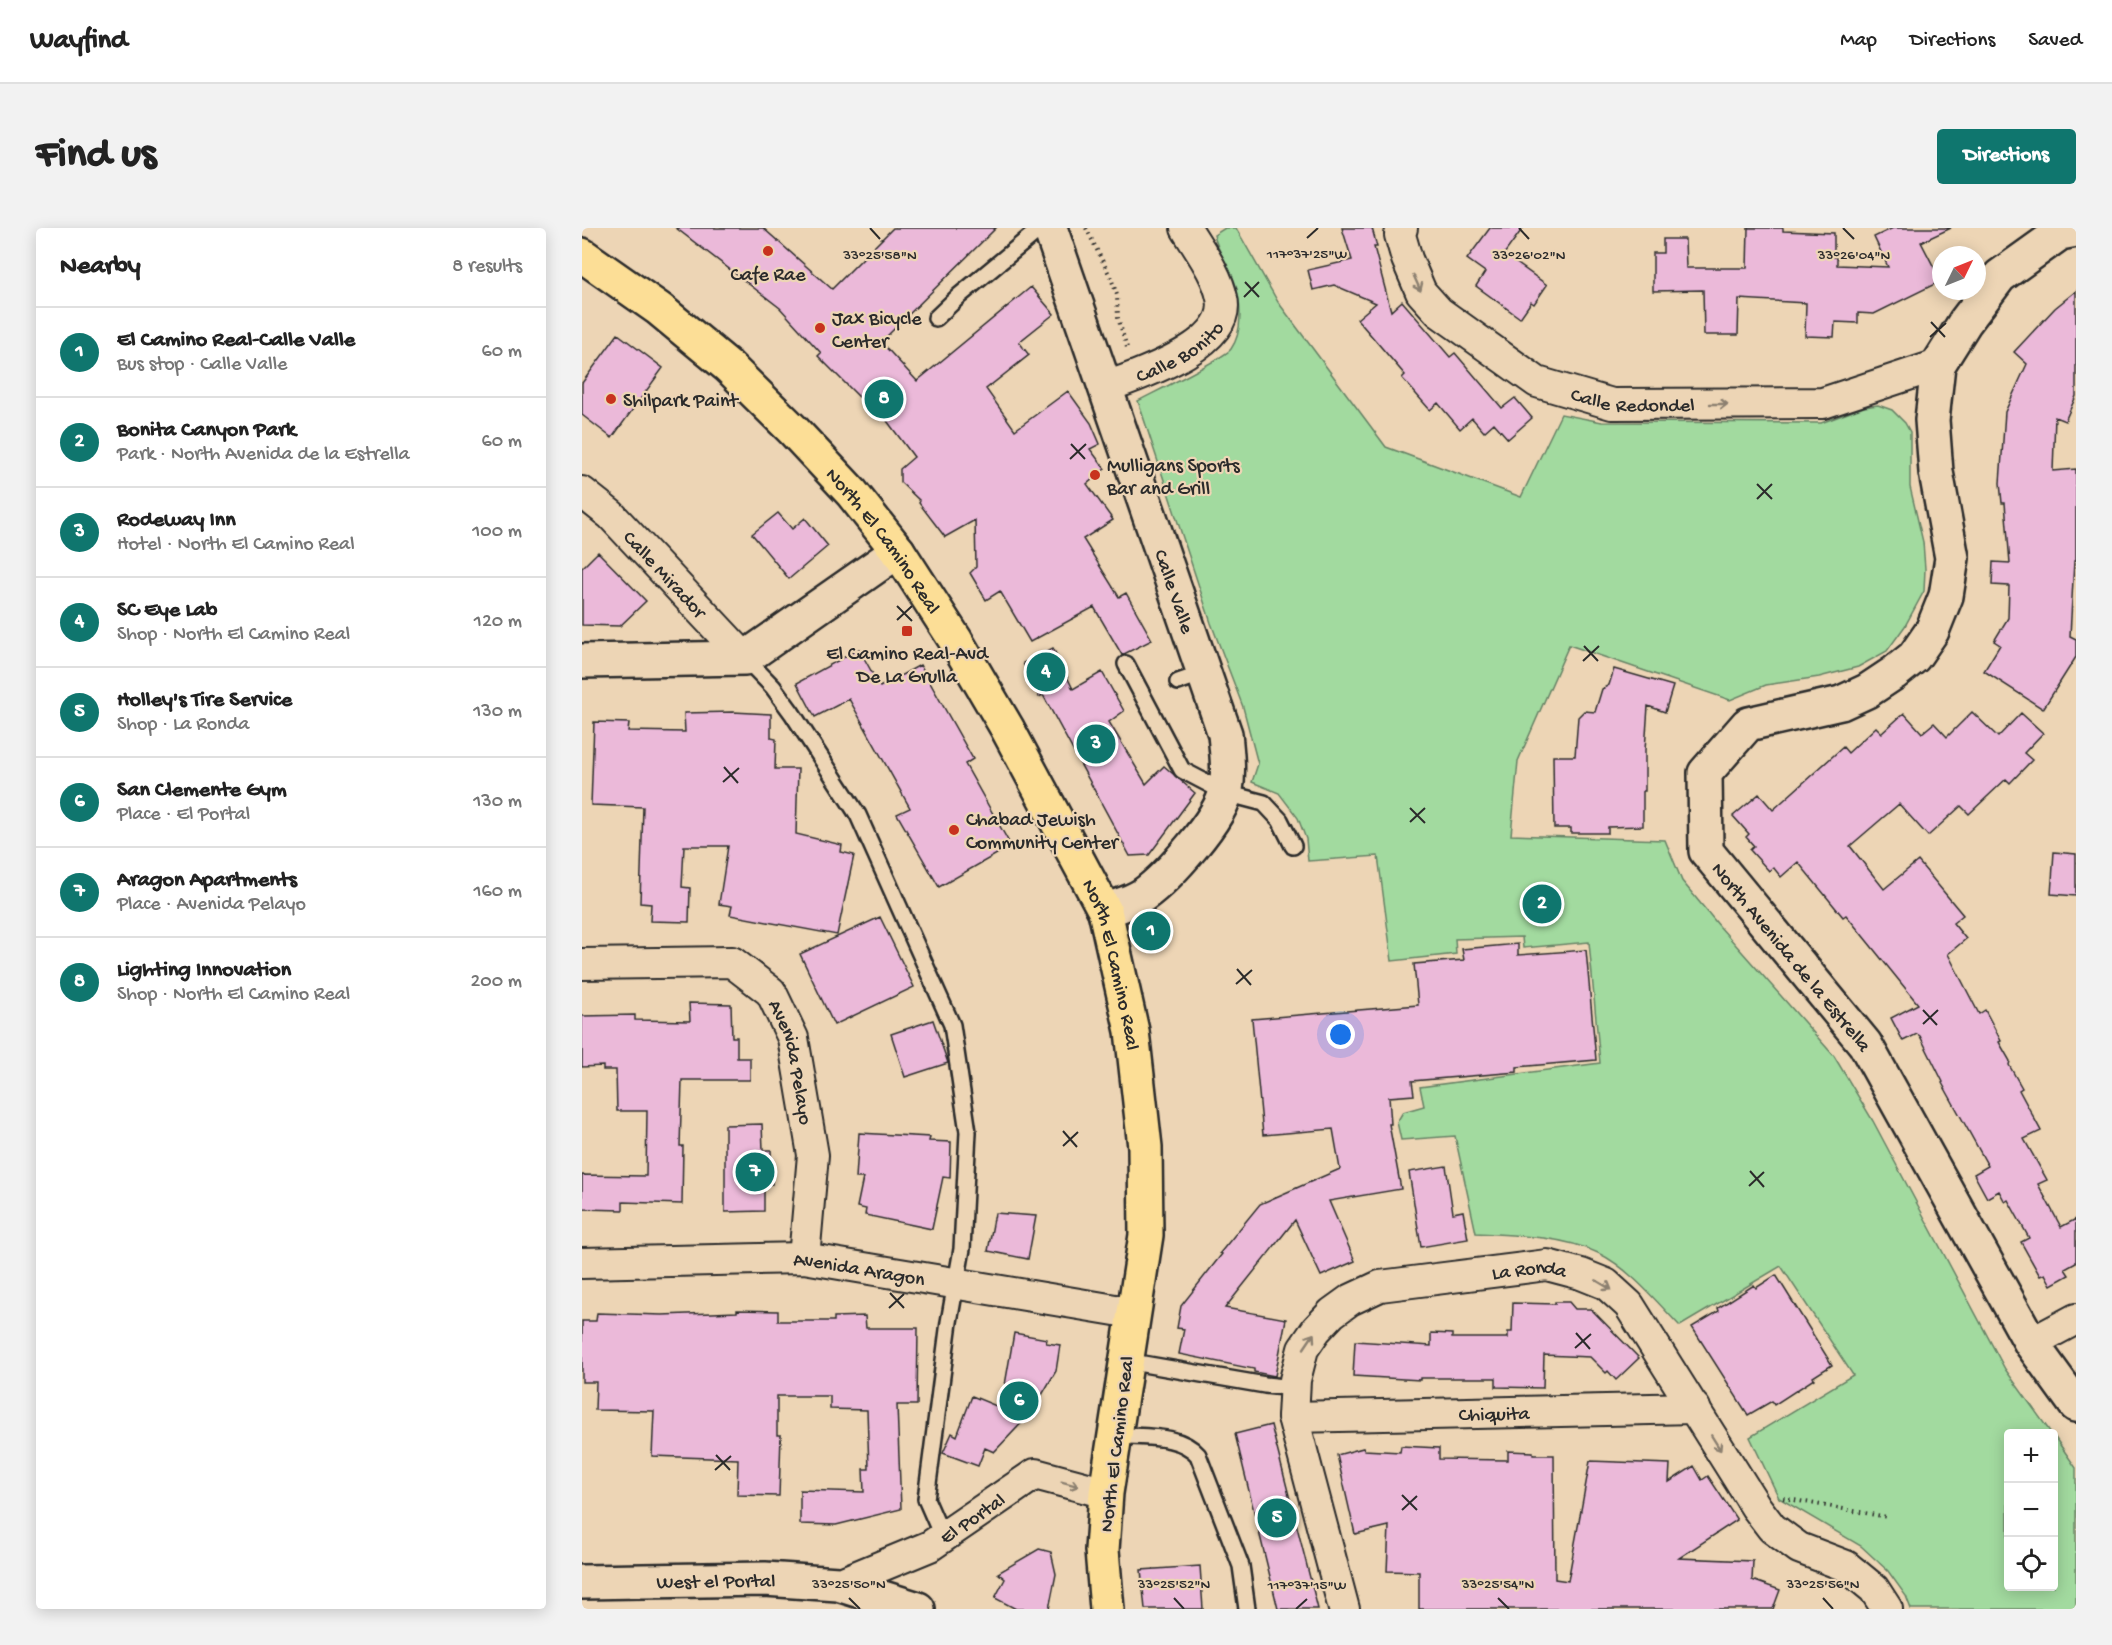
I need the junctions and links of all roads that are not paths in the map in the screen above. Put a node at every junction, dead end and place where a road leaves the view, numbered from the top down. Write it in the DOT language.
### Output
graph roads {
  1 [pos="1041,228"];
  2 [pos="1050,228"];
  3 [pos="1186,228"];
  4 [pos="1402,228"];
  5 [pos="2076,230"];
  6 [pos="582,255"];
  7 [pos="936,318"];
  8 [pos="1938,365"];
  9 [pos="1120,382"];
  10 [pos="582,492"];
  11 [pos="897,551"];
  12 [pos="745,658"];
  13 [pos="582,661"];
  14 [pos="1126,664"];
  15 [pos="1226,793"];
  16 [pos="1293,846"];
  17 [pos="1105,911"];
  18 [pos="582,964"];
  19 [pos="804,1258"];
  20 [pos="582,1263"];
  21 [pos="956,1284"];
  22 [pos="1133,1313"];
  23 [pos="2076,1318"];
  24 [pos="2031,1343"];
  25 [pos="1126,1361"];
  26 [pos="1294,1402"];
  27 [pos="2076,1405"];
  28 [pos="1695,1408"];
  29 [pos="1115,1435"];
  30 [pos="1106,1493"];
  31 [pos="943,1538"];
  32 [pos="582,1582"];
  33 [pos="838,1584"];
  34 [pos="918,1609"];
  35 [pos="1107,1609"];
  36 [pos="1247,1609"];
  37 [pos="1344,1609"];
  38 [pos="1887,1609"];
  1 -- 7 [label="lane"];
  2 -- 9 [label="street, Calle Valle"];
  3 -- 9 [label="street, Calle Bonito"];
  4 -- 8 [label="street, Calle Redondel, one-way"];
  5 -- 8 [label="street, North Avenida de la Estrella"];
  6 -- 11 [label="main road, North El Camino Real"];
  8 -- 24 [label="street, North Avenida de la Estrella"];
  9 -- 15 [label="street, Calle Valle"];
  10 -- 12 [label="street, Calle Mirador"];
  11 -- 12 [label="street"];
  11 -- 17 [label="main road, North El Camino Real"];
  12 -- 13 [label="street"];
  12 -- 21 [label="lane"];
  14 -- 15 [label="lane"];
  15 -- 16 [label="lane"];
  15 -- 17 [label="street, Calle Valle"];
  17 -- 22 [label="main road, North El Camino Real"];
  18 -- 19 [label="street, Avenida Pelayo"];
  19 -- 20 [label="street, Avenida Aragon"];
  19 -- 21 [label="street, Avenida Aragon"];
  21 -- 22 [label="street, Avenida Aragon"];
  21 -- 31 [label="lane"];
  22 -- 25 [label="main road, North El Camino Real"];
  23 -- 24 [label="street"];
  24 -- 27 [label="street, North Avenida de la Estrella"];
  25 -- 26 [label="lane"];
  25 -- 29 [label="main road, North El Camino Real"];
  26 -- 28 [label="street, Chiquita"];
  26 -- 28 [label="street, La Ronda, one-way"];
  26 -- 37 [label="street, La Ronda"];
  28 -- 38 [label="street, La Ronda, one-way"];
  29 -- 30 [label="main road, North El Camino Real"];
  29 -- 36 [label="lane"];
  31 -- 30 [label="street, El Portal, one-way"];
  30 -- 35 [label="main road, North El Camino Real"];
  31 -- 33 [label="street, El Portal"];
  32 -- 33 [label="street, West el Portal"];
  33 -- 34 [label="street, West el Portal"];
}
